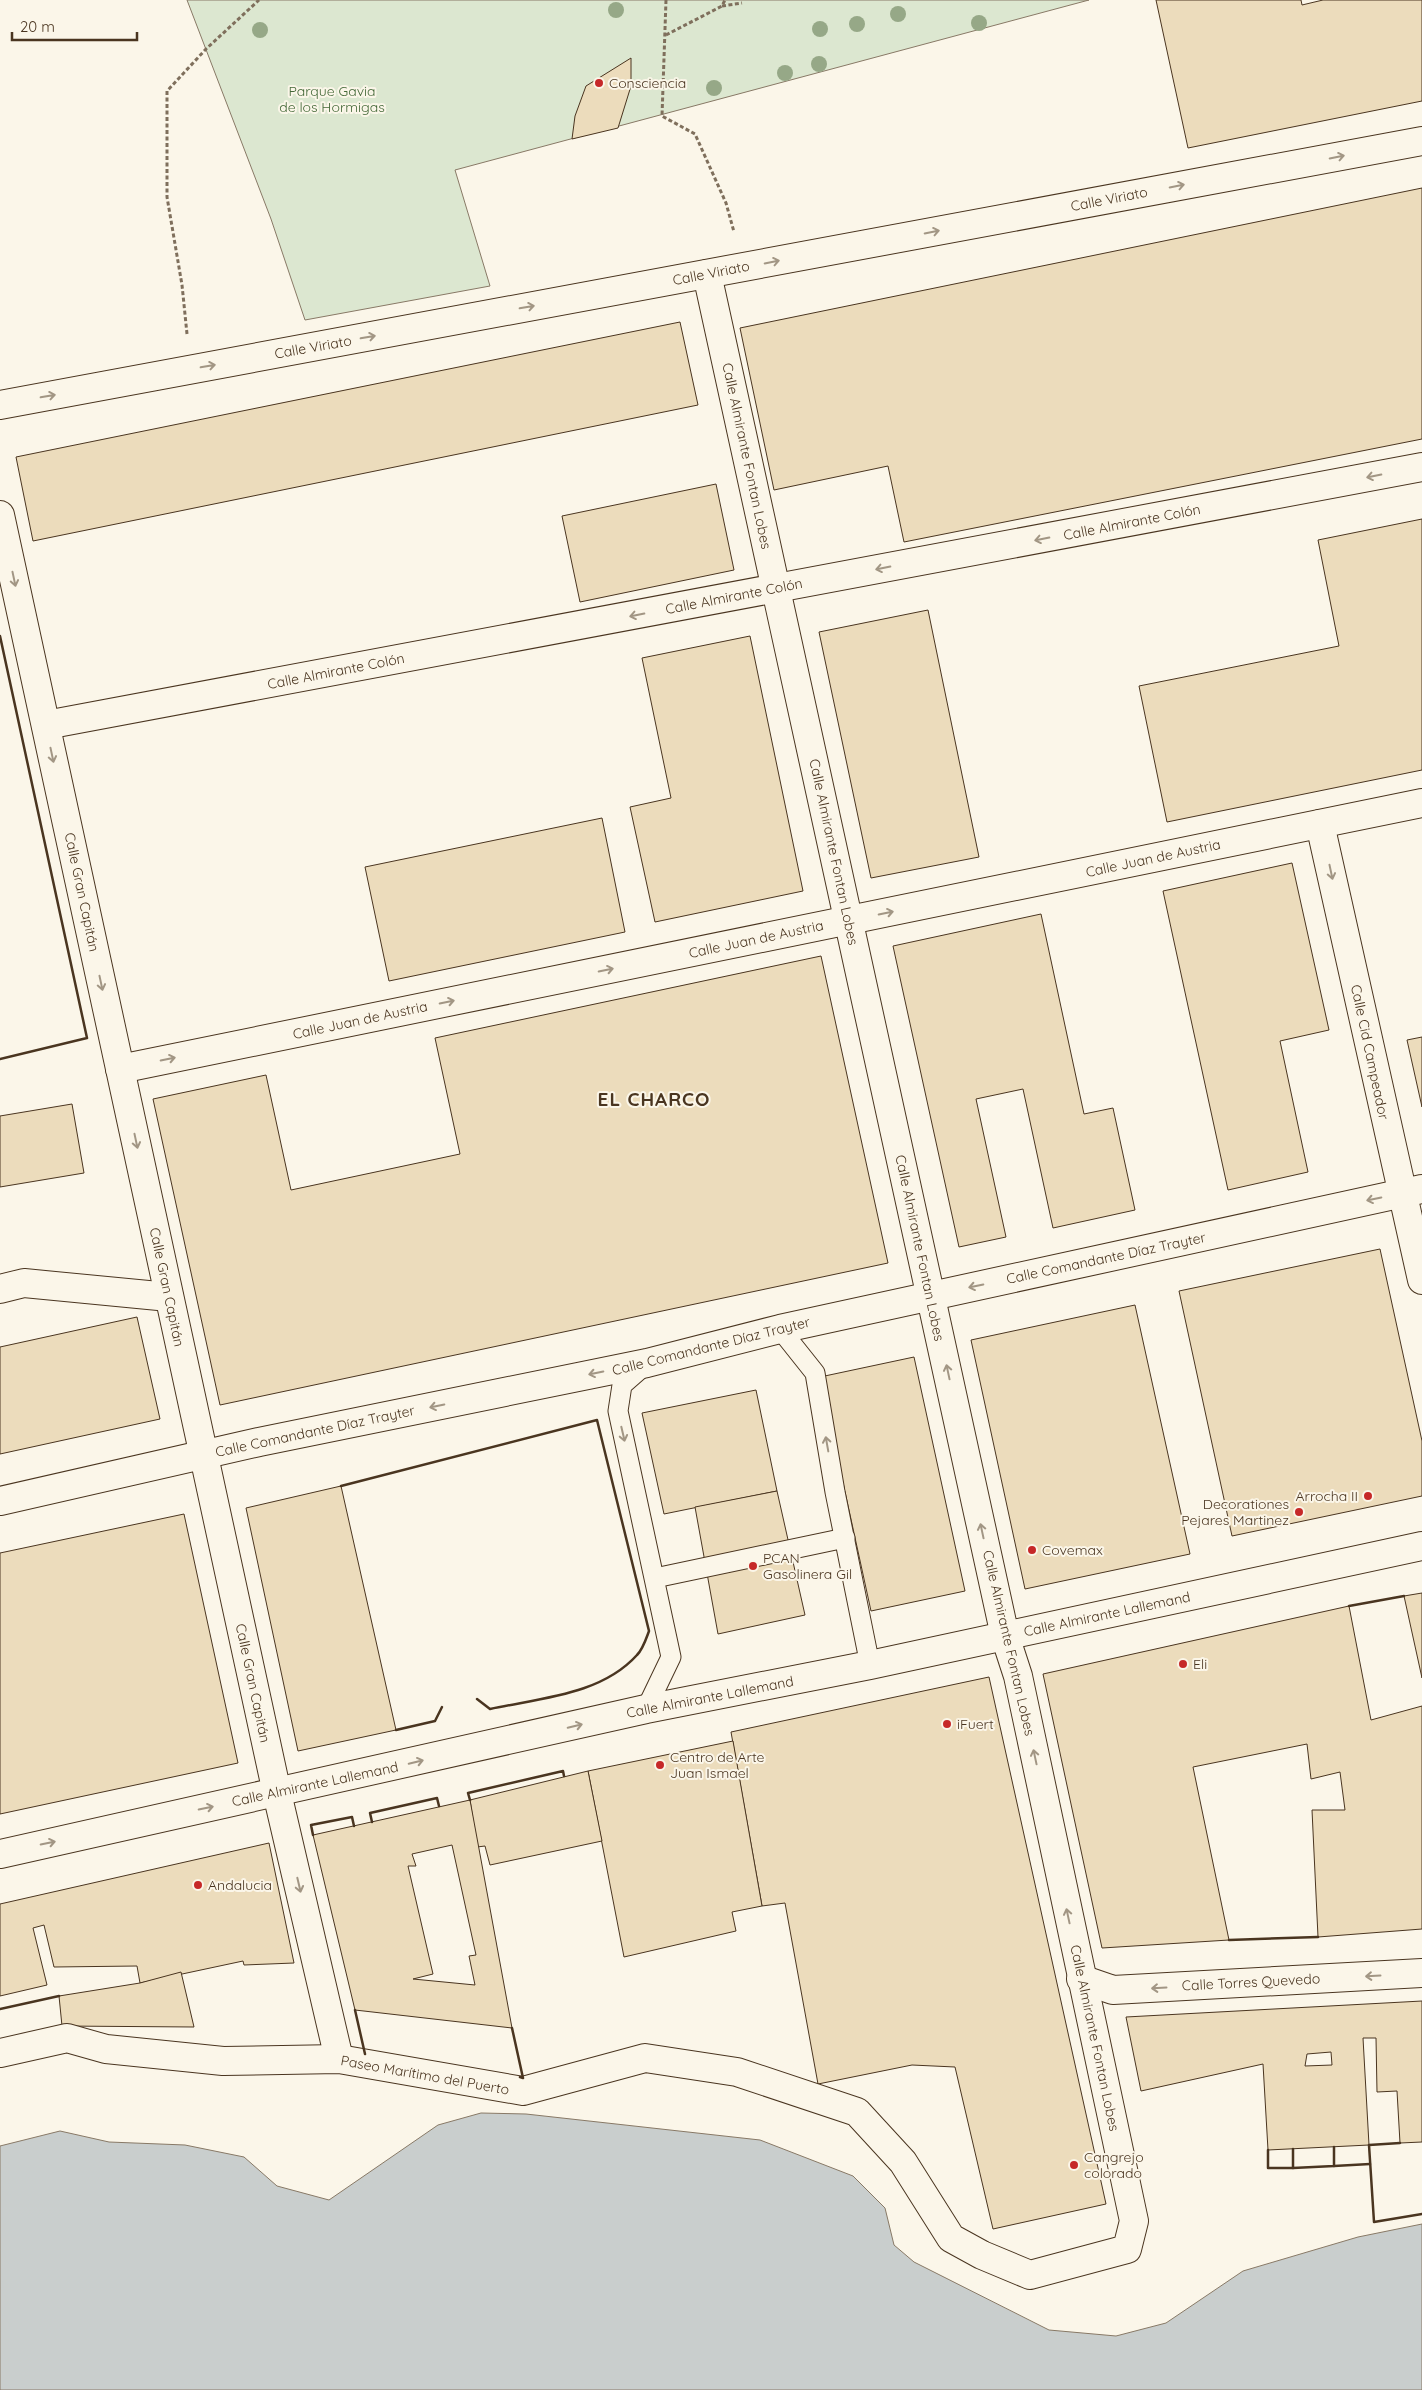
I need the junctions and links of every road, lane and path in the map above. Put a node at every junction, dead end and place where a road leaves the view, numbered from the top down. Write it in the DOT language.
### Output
graph roads {
  1 [pos="259,0"];
  2 [pos="666,0"];
  3 [pos="725,0"];
  4 [pos="742,3"];
  5 [pos="722,6"];
  6 [pos="666,35"];
  7 [pos="1422,141"];
  8 [pos="736,238"];
  9 [pos="707,274"];
  10 [pos="188,342"];
  11 [pos="0,405"];
  12 [pos="1422,467"];
  13 [pos="0,515"];
  14 [pos="776,588"];
  15 [pos="46,725"];
  16 [pos="1422,803"];
  17 [pos="1320,824"];
  18 [pos="849,920"];
  19 [pos="120,1069"];
  20 [pos="1412,1191"];
  21 [pos="1422,1280"];
  22 [pos="0,1288"];
  23 [pos="931,1296"];
  24 [pos="169,1297"];
  25 [pos="780,1329"];
  26 [pos="647,1363"];
  27 [pos="204,1454"];
  28 [pos="0,1501"];
  29 [pos="845,1538"];
  30 [pos="1422,1546"];
  31 [pos="655,1578"];
  32 [pos="1005,1636"];
  33 [pos="870,1665"];
  34 [pos="646,1709"];
  35 [pos="277,1793"];
  36 [pos="0,1854"];
  37 [pos="1422,1973"];
  38 [pos="1081,1979"];
  39 [pos="0,2053"];
  40 [pos="339,2059"];
  41 [pos="1134,2221"];
  1 -- 10 [label="path"];
  2 -- 6 [label="path"];
  3 -- 5 [label="path"];
  4 -- 5 [label="path"];
  5 -- 6 [label="path"];
  6 -- 8 [label="path"];
  9 -- 7 [label="street, Calle Viriato, one-way"];
  11 -- 9 [label="street, Calle Viriato, one-way"];
  9 -- 14 [label="street, Calle Almirante Fontan Lobes"];
  12 -- 14 [label="street, Calle Almirante Colón, one-way"];
  13 -- 15 [label="street, Calle Gran Capitán, one-way"];
  14 -- 15 [label="street, Calle Almirante Colón, one-way"];
  14 -- 18 [label="street, Calle Almirante Fontan Lobes"];
  15 -- 19 [label="street, Calle Gran Capitán, one-way"];
  16 -- 17 [label="street, Calle Juan de Austria"];
  18 -- 17 [label="street, Calle Juan de Austria, one-way"];
  17 -- 20 [label="street, Calle Cid Campeador, one-way"];
  19 -- 18 [label="street, Calle Juan de Austria, one-way"];
  18 -- 23 [label="street, Calle Almirante Fontan Lobes"];
  19 -- 24 [label="street, Calle Gran Capitán, one-way"];
  20 -- 21 [label="street, Calle Cid Campeador"];
  20 -- 23 [label="street, Calle Comandante Díaz Trayter, one-way"];
  22 -- 24 [label="street"];
  23 -- 25 [label="street, Calle Comandante Díaz Trayter"];
  32 -- 23 [label="street, Calle Almirante Fontan Lobes, one-way"];
  24 -- 27 [label="street, Calle Gran Capitán"];
  25 -- 26 [label="street, Calle Comandante Díaz Trayter"];
  29 -- 25 [label="lane, one-way"];
  26 -- 27 [label="street, Calle Comandante Díaz Trayter, one-way"];
  26 -- 31 [label="lane, one-way"];
  27 -- 28 [label="street, Calle Comandante Díaz Trayter"];
  27 -- 35 [label="street, Calle Gran Capitán"];
  29 -- 31 [label="lane"];
  29 -- 33 [label="lane"];
  30 -- 32 [label="street, Calle Almirante Lallemand"];
  31 -- 34 [label="lane"];
  32 -- 33 [label="street, Calle Almirante Lallemand"];
  38 -- 32 [label="street, Calle Almirante Fontan Lobes, one-way"];
  33 -- 34 [label="street, Calle Almirante Lallemand"];
  35 -- 34 [label="street, Calle Almirante Lallemand, one-way"];
  36 -- 35 [label="street, Calle Almirante Lallemand, one-way"];
  35 -- 40 [label="street, Calle Gran Capitán, one-way"];
  37 -- 38 [label="street, Calle Torres Quevedo, one-way"];
  38 -- 41 [label="street, Calle Almirante Fontan Lobes"];
  39 -- 40 [label="street, Paseo Marítimo del Puerto"];
  40 -- 41 [label="street, Paseo Marítimo del Puerto"];
}
